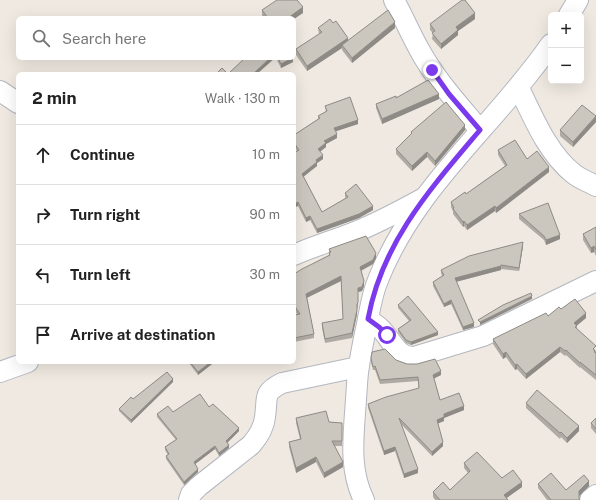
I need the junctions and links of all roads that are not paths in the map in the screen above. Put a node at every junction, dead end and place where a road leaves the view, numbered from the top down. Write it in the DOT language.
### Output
graph roads {
  1 [pos="394,0"];
  2 [pos="578,0"];
  3 [pos="571,12"];
  4 [pos="548,48"];
  5 [pos="518,88"];
  6 [pos="0,90"];
  7 [pos="16,102"];
  8 [pos="480,130"];
  9 [pos="596,186"];
  10 [pos="424,198"];
  11 [pos="296,254"];
  12 [pos="596,282"];
  13 [pos="368,319"];
  14 [pos="22,364"];
  15 [pos="358,367"];
  16 [pos="0,372"];
  17 [pos="596,495"];
  18 [pos="189,500"];
  19 [pos="364,500"];
  20 [pos="590,500"];
  1 -- 8 [label="street"];
  2 -- 3 [label="street"];
  4 -- 5 [label="street"];
  5 -- 8 [label="street"];
  5 -- 9 [label="street"];
  6 -- 7 [label="street"];
  8 -- 10 [label="street"];
  10 -- 11 [label="street"];
  10 -- 13 [label="street"];
  12 -- 13 [label="street"];
  13 -- 15 [label="street"];
  14 -- 16 [label="street"];
  15 -- 18 [label="street"];
  15 -- 19 [label="street"];
  17 -- 20 [label="street"];
}
